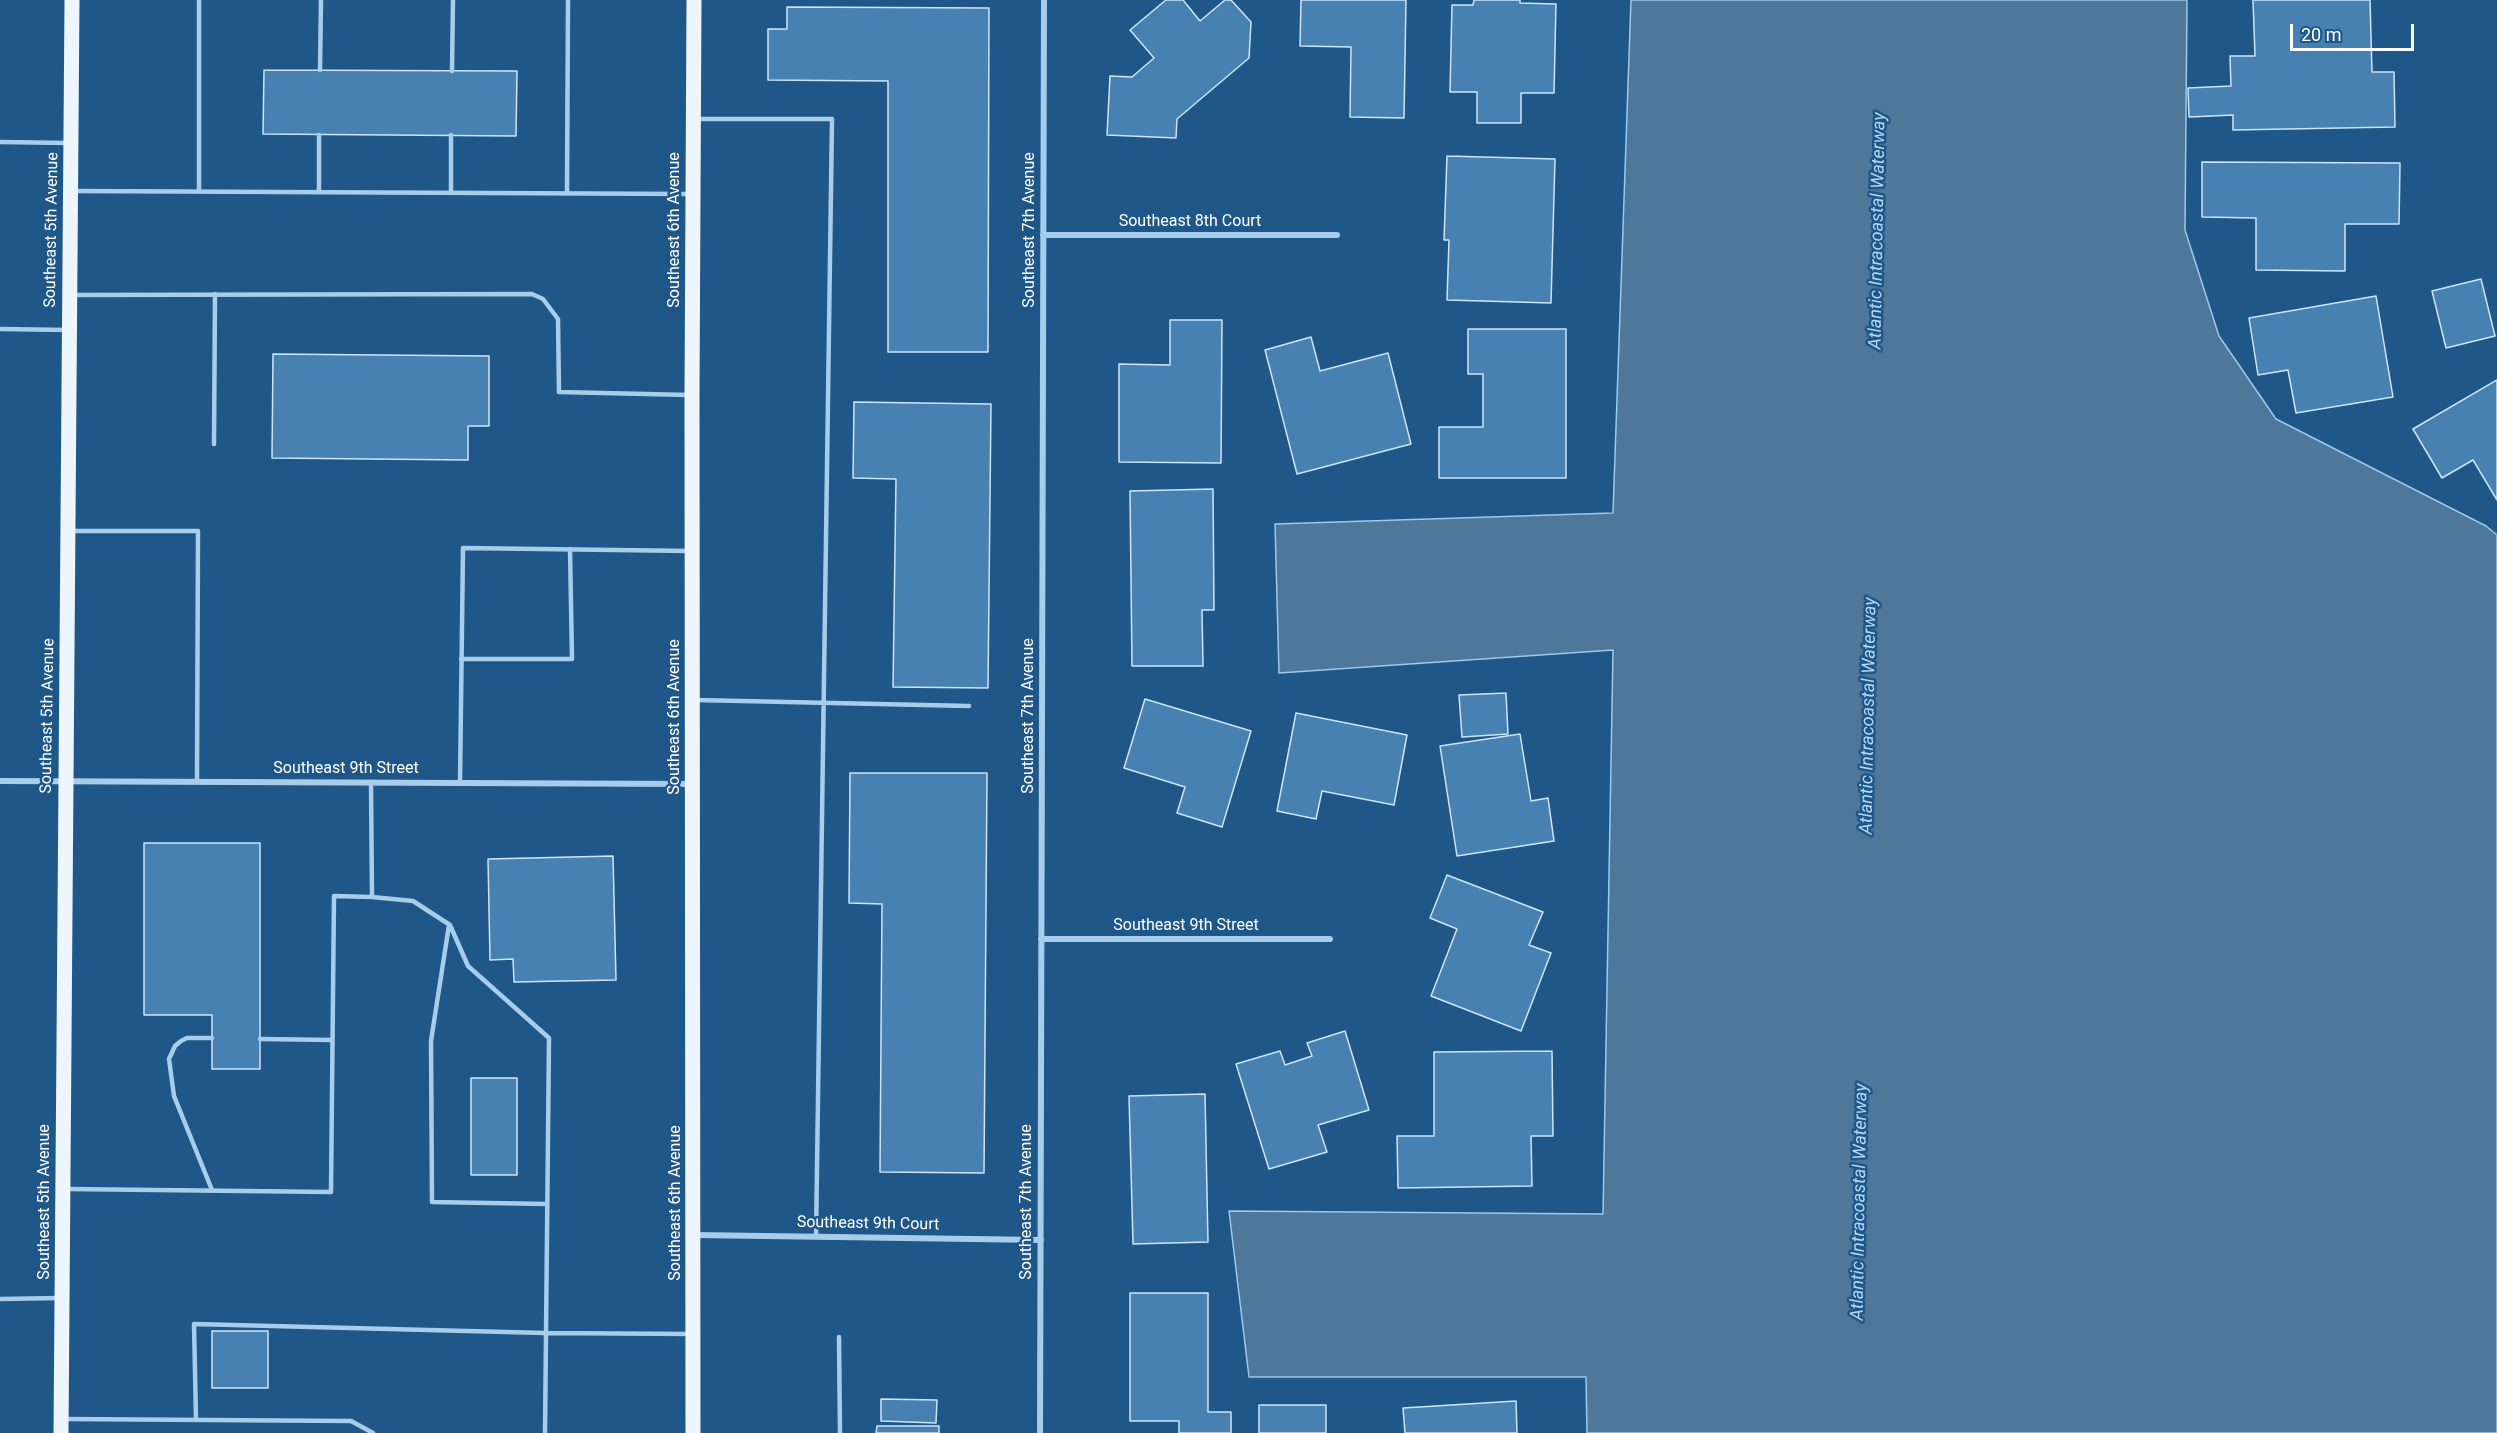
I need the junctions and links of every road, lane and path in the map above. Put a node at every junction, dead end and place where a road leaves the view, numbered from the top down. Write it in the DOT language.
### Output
graph roads {
  1 [pos="72,0"];
  2 [pos="199,0"];
  3 [pos="321,0"];
  4 [pos="453,0"];
  5 [pos="568,0"];
  6 [pos="694,0"];
  7 [pos="1044,0"];
  8 [pos="320,70"];
  9 [pos="452,71"];
  10 [pos="693,119"];
  11 [pos="320,135"];
  12 [pos="451,135"];
  13 [pos="0,142"];
  14 [pos="71,143"];
  15 [pos="70,191"];
  16 [pos="199,191"];
  17 [pos="320,192"];
  18 [pos="451,193"];
  19 [pos="567,193"];
  20 [pos="693,194"];
  21 [pos="1043,235"];
  22 [pos="1337,236"];
  23 [pos="215,294"];
  24 [pos="69,295"];
  25 [pos="0,330"];
  26 [pos="69,330"];
  27 [pos="692,395"];
  28 [pos="214,444"];
  29 [pos="68,531"];
  30 [pos="570,549"];
  31 [pos="692,552"];
  32 [pos="461,659"];
  33 [pos="693,700"];
  34 [pos="824,703"];
  35 [pos="969,706"];
  36 [pos="0,781"];
  37 [pos="65,782"];
  38 [pos="197,782"];
  39 [pos="371,783"];
  40 [pos="460,783"];
  41 [pos="693,784"];
  42 [pos="372,897"];
  43 [pos="450,925"];
  44 [pos="1041,939"];
  45 [pos="1330,939"];
  46 [pos="212,1038"];
  47 [pos="260,1039"];
  48 [pos="332,1040"];
  49 [pos="64,1189"];
  50 [pos="212,1190"];
  51 [pos="547,1204"];
  52 [pos="694,1235"];
  53 [pos="816,1237"];
  54 [pos="1041,1239"];
  55 [pos="62,1298"];
  56 [pos="0,1299"];
  57 [pos="545,1333"];
  58 [pos="694,1334"];
  59 [pos="839,1337"];
  60 [pos="196,1419"];
  61 [pos="62,1426"];
  62 [pos="373,1433"];
  63 [pos="545,1433"];
  64 [pos="693,1433"];
  65 [pos="840,1433"];
  66 [pos="1040,1433"];
  1 -- 14 [label="main road, Southeast 5th Avenue"];
  2 -- 16 [label="lane"];
  3 -- 8 [label="lane"];
  4 -- 9 [label="lane"];
  5 -- 19 [label="lane"];
  6 -- 10 [label="main road, Southeast 6th Avenue"];
  7 -- 21 [label="street, Southeast 7th Avenue"];
  10 -- 20 [label="main road, Southeast 6th Avenue"];
  10 -- 34 [label="lane"];
  11 -- 17 [label="lane"];
  12 -- 18 [label="lane"];
  13 -- 14 [label="lane"];
  14 -- 15 [label="main road, Southeast 5th Avenue"];
  15 -- 16 [label="lane"];
  15 -- 24 [label="main road, Southeast 5th Avenue"];
  16 -- 17 [label="lane"];
  17 -- 18 [label="lane"];
  18 -- 19 [label="lane"];
  19 -- 20 [label="lane"];
  20 -- 27 [label="main road, Southeast 6th Avenue"];
  21 -- 22 [label="street, Southeast 8th Court"];
  21 -- 44 [label="street, Southeast 7th Avenue"];
  23 -- 24 [label="lane"];
  23 -- 27 [label="lane"];
  23 -- 28 [label="lane"];
  24 -- 26 [label="main road, Southeast 5th Avenue"];
  25 -- 26 [label="lane"];
  26 -- 29 [label="main road, Southeast 5th Avenue"];
  27 -- 31 [label="main road, Southeast 6th Avenue"];
  29 -- 37 [label="main road, Southeast 5th Avenue"];
  29 -- 38 [label="lane"];
  30 -- 31 [label="lane"];
  30 -- 32 [label="lane"];
  30 -- 32 [label="lane"];
  31 -- 33 [label="main road, Southeast 6th Avenue"];
  32 -- 40 [label="lane"];
  33 -- 34 [label="lane"];
  33 -- 41 [label="main road, Southeast 6th Avenue"];
  34 -- 35 [label="lane"];
  34 -- 53 [label="lane"];
  36 -- 37 [label="street, Southeast 9th Street"];
  37 -- 38 [label="street, Southeast 9th Street"];
  37 -- 49 [label="main road, Southeast 5th Avenue"];
  38 -- 39 [label="street, Southeast 9th Street"];
  39 -- 40 [label="street, Southeast 9th Street"];
  39 -- 42 [label="lane"];
  40 -- 41 [label="street, Southeast 9th Street"];
  41 -- 52 [label="main road, Southeast 6th Avenue"];
  42 -- 43 [label="lane"];
  42 -- 48 [label="lane"];
  43 -- 51 [label="lane"];
  43 -- 51 [label="lane"];
  44 -- 45 [label="street, Southeast 9th Street"];
  44 -- 54 [label="street, Southeast 7th Avenue"];
  46 -- 50 [label="lane"];
  47 -- 48 [label="lane"];
  48 -- 50 [label="lane"];
  49 -- 50 [label="lane"];
  49 -- 55 [label="main road, Southeast 5th Avenue"];
  51 -- 57 [label="lane"];
  52 -- 53 [label="street, Southeast 9th Court"];
  52 -- 58 [label="main road, Southeast 6th Avenue"];
  53 -- 54 [label="street, Southeast 9th Court"];
  54 -- 66 [label="street, Southeast 7th Avenue"];
  55 -- 56 [label="lane"];
  55 -- 61 [label="main road, Southeast 5th Avenue"];
  57 -- 58 [label="lane"];
  57 -- 60 [label="lane"];
  57 -- 63 [label="lane"];
  58 -- 64 [label="main road, Southeast 6th Avenue"];
  59 -- 65 [label="lane"];
  60 -- 61 [label="lane"];
  60 -- 62 [label="lane"];
}
